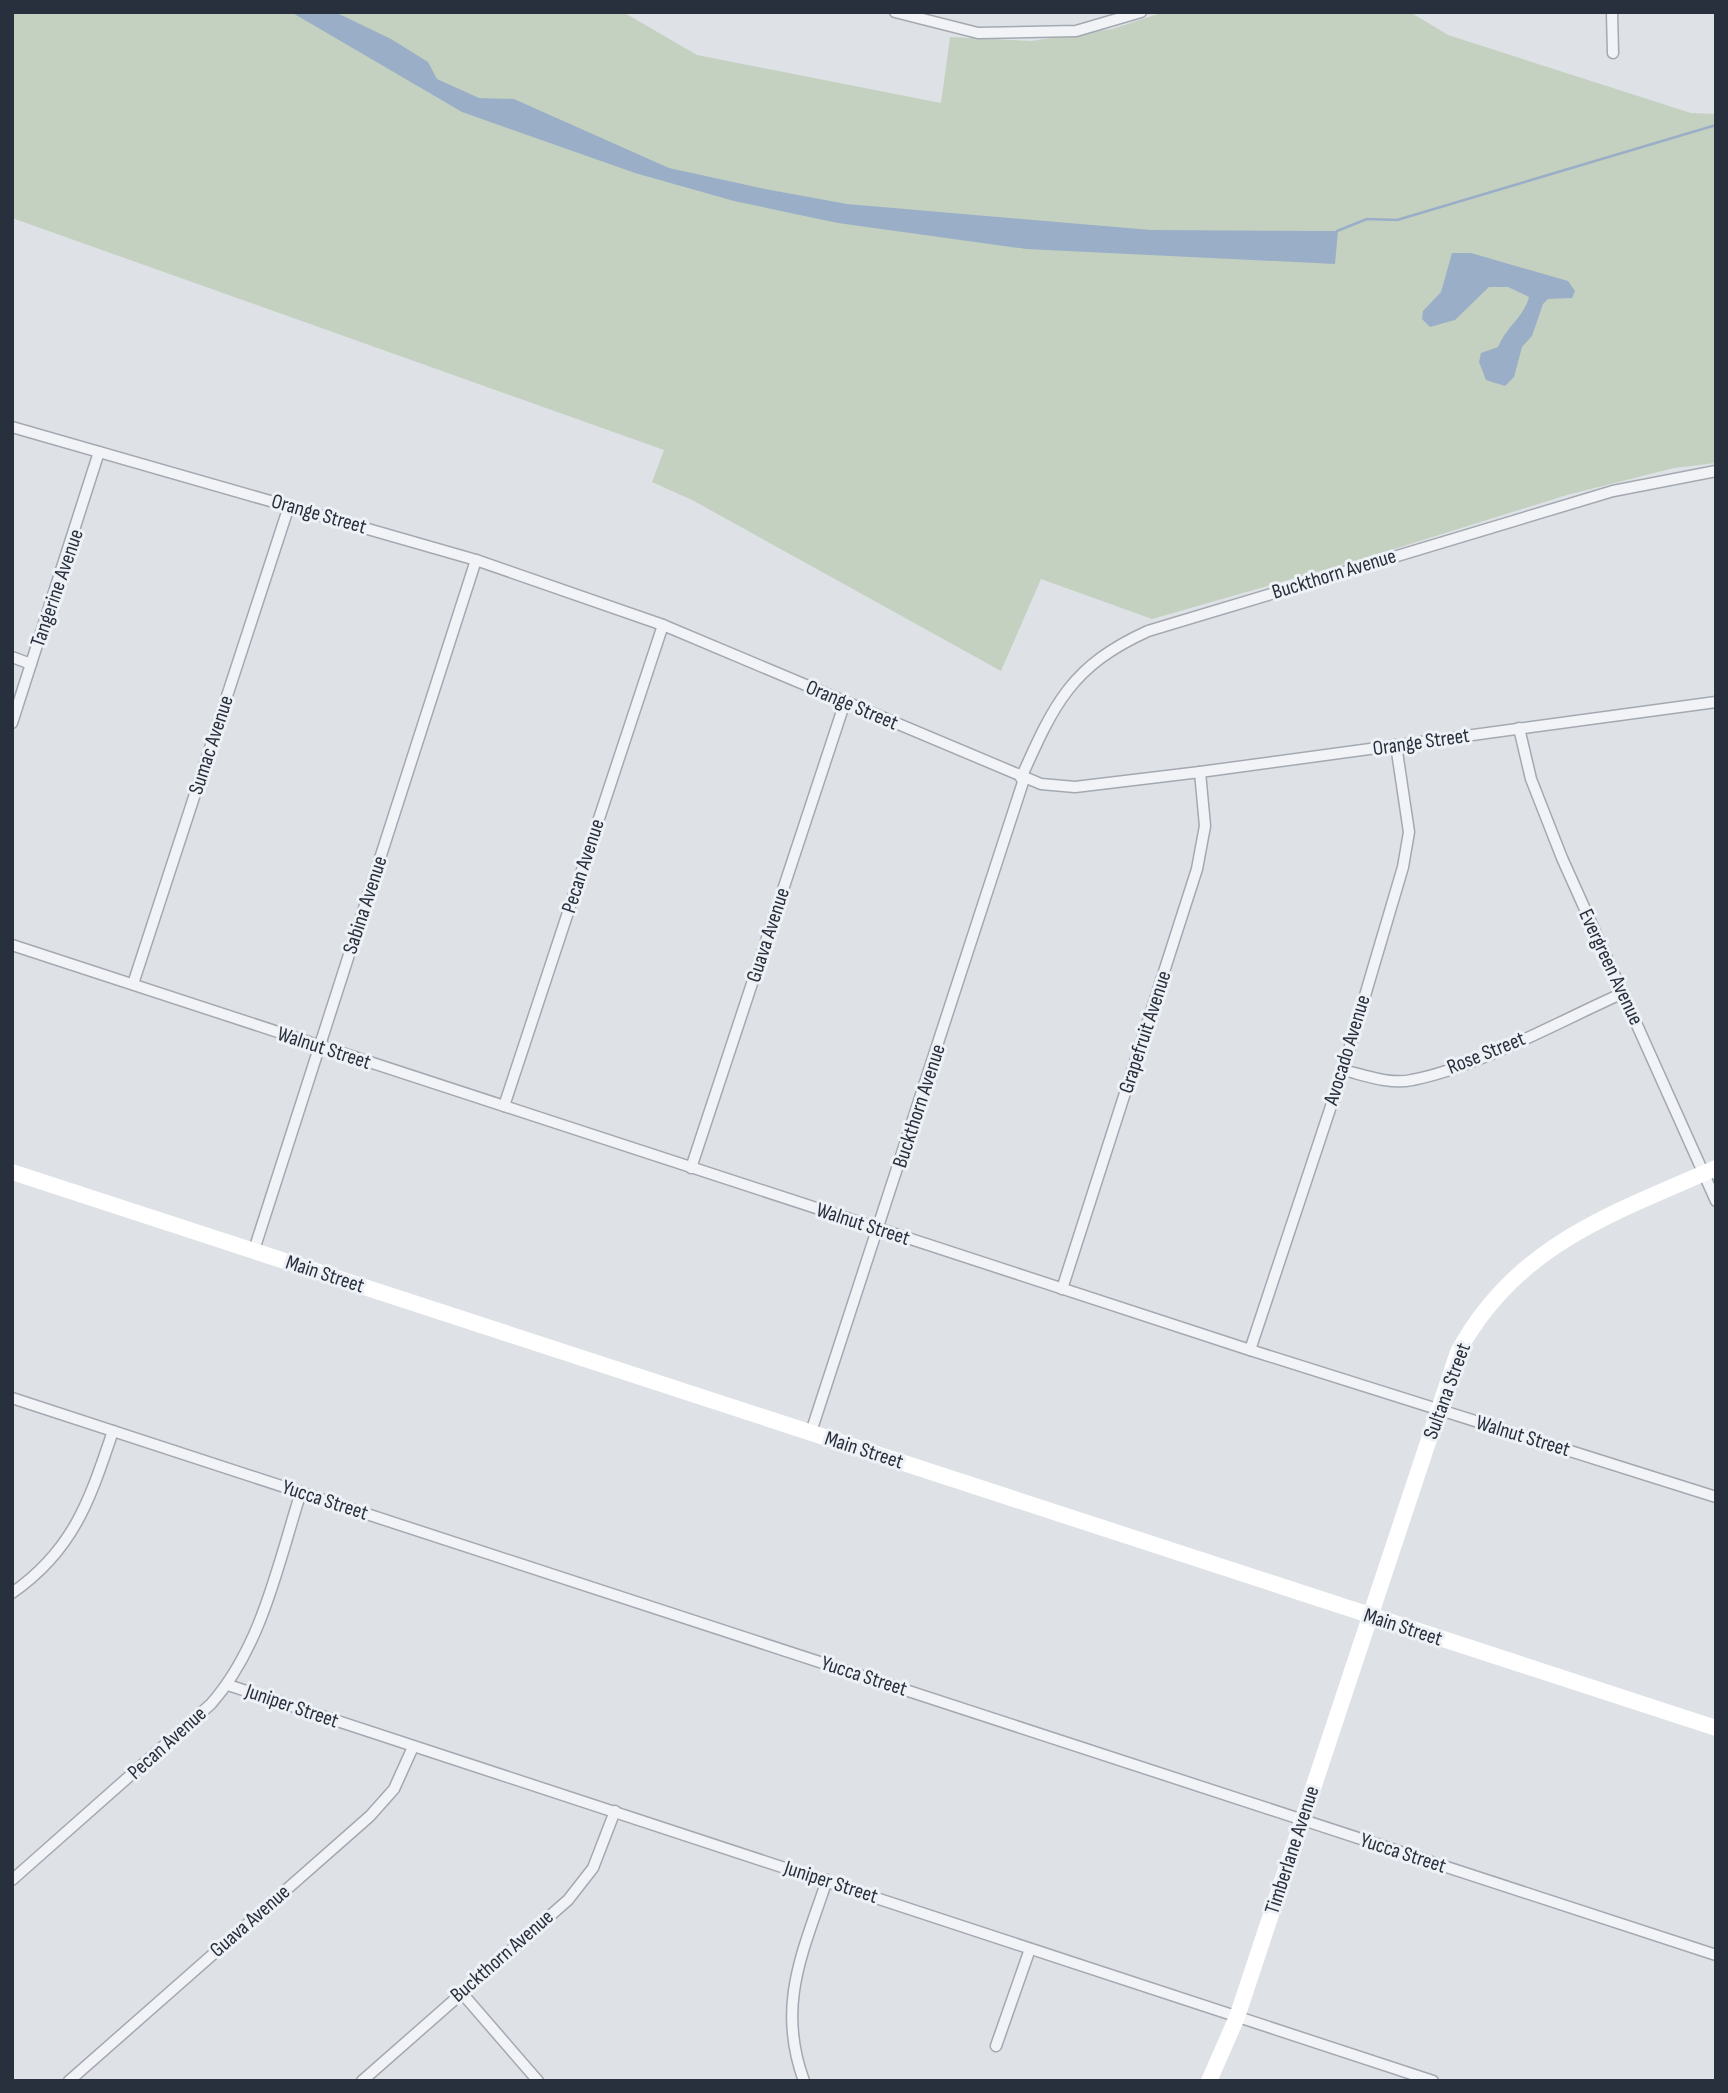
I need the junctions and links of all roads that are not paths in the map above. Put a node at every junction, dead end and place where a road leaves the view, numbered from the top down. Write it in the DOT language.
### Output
graph roads {
  1 [pos="895,12"];
  2 [pos="1141,12"];
  3 [pos="1612,12"];
  4 [pos="1613,53"];
  5 [pos="12,428"];
  6 [pos="99,452"];
  7 [pos="1716,471"];
  8 [pos="289,506"];
  9 [pos="476,560"];
  10 [pos="663,625"];
  11 [pos="12,657"];
  12 [pos="31,664"];
  13 [pos="845,702"];
  14 [pos="1716,702"];
  15 [pos="12,723"];
  16 [pos="1520,728"];
  17 [pos="1396,745"];
  18 [pos="1200,772"];
  19 [pos="1023,778"];
  20 [pos="12,945"];
  21 [pos="133,984"];
  22 [pos="1623,993"];
  23 [pos="320,1047"];
  24 [pos="1343,1070"];
  25 [pos="504,1106"];
  26 [pos="691,1168"];
  27 [pos="1710,1171"];
  28 [pos="12,1172"];
  29 [pos="1716,1201"];
  30 [pos="879,1228"];
  31 [pos="254,1250"];
  32 [pos="1062,1289"];
  33 [pos="1250,1350"];
  34 [pos="12,1398"];
  35 [pos="1439,1410"];
  36 [pos="113,1431"];
  37 [pos="811,1432"];
  38 [pos="301,1492"];
  39 [pos="1716,1497"];
  40 [pos="12,1593"];
  41 [pos="1369,1616"];
  42 [pos="228,1685"];
  43 [pos="1716,1728"];
  44 [pos="413,1747"];
  45 [pos="615,1811"];
  46 [pos="1302,1820"];
  47 [pos="12,1880"];
  48 [pos="827,1880"];
  49 [pos="1030,1948"];
  50 [pos="1716,1955"];
  51 [pos="461,1992"];
  52 [pos="1237,2017"];
  53 [pos="996,2046"];
  54 [pos="69,2081"];
  55 [pos="362,2081"];
  56 [pos="538,2081"];
  57 [pos="804,2081"];
  58 [pos="1209,2081"];
  59 [pos="1433,2081"];
  1 -- 2 [label="street"];
  3 -- 4 [label="street"];
  5 -- 6 [label="street, Orange Street"];
  6 -- 8 [label="street, Orange Street"];
  6 -- 12 [label="street, Tangerine Avenue"];
  7 -- 19 [label="street, Buckthorn Avenue"];
  8 -- 9 [label="street, Orange Street"];
  8 -- 21 [label="street, Sumac Avenue"];
  9 -- 10 [label="street, Orange Street"];
  9 -- 23 [label="street, Sabina Avenue"];
  10 -- 13 [label="street, Orange Street"];
  10 -- 25 [label="street, Pecan Avenue"];
  11 -- 12 [label="street"];
  12 -- 15 [label="street, Tangerine Avenue"];
  13 -- 19 [label="street, Orange Street"];
  13 -- 26 [label="street, Guava Avenue"];
  14 -- 16 [label="street, Orange Street"];
  16 -- 17 [label="street, Orange Street"];
  16 -- 22 [label="street, Evergreen Avenue"];
  17 -- 18 [label="street, Orange Street"];
  17 -- 24 [label="street, Avocado Avenue"];
  18 -- 19 [label="street, Orange Street"];
  18 -- 32 [label="street, Grapefruit Avenue"];
  19 -- 30 [label="street, Buckthorn Avenue"];
  20 -- 21 [label="street, Walnut Street"];
  21 -- 23 [label="street, Walnut Street"];
  22 -- 24 [label="street, Rose Street"];
  22 -- 27 [label="street, Evergreen Avenue"];
  23 -- 25 [label="street, Walnut Street"];
  23 -- 31 [label="street, Sabina Avenue"];
  24 -- 33 [label="street, Avocado Avenue"];
  25 -- 26 [label="street, Walnut Street"];
  26 -- 30 [label="street, Walnut Street"];
  27 -- 29 [label="street, Evergreen Avenue"];
  27 -- 35 [label="main road, Sultana Street"];
  28 -- 31 [label="main road, Main Street"];
  30 -- 32 [label="street, Walnut Street"];
  30 -- 37 [label="street, Buckthorn Avenue"];
  31 -- 37 [label="main road, Main Street"];
  32 -- 33 [label="street, Walnut Street"];
  33 -- 35 [label="street, Walnut Street"];
  34 -- 36 [label="street, Yucca Street"];
  35 -- 39 [label="street, Walnut Street"];
  35 -- 41 [label="main road, Sultana Street"];
  36 -- 38 [label="street, Yucca Street"];
  36 -- 40 [label="street"];
  37 -- 41 [label="main road, Main Street"];
  38 -- 42 [label="street, Pecan Avenue"];
  38 -- 46 [label="street, Yucca Street"];
  41 -- 43 [label="main road, Main Street"];
  41 -- 46 [label="main road, Timberlane Avenue"];
  42 -- 44 [label="street, Juniper Street"];
  42 -- 47 [label="street, Pecan Avenue"];
  44 -- 45 [label="street, Juniper Street"];
  44 -- 54 [label="street, Guava Avenue"];
  45 -- 48 [label="street, Juniper Street"];
  45 -- 51 [label="street, Buckthorn Avenue"];
  46 -- 50 [label="street, Yucca Street"];
  46 -- 52 [label="main road, Timberlane Avenue"];
  48 -- 49 [label="street, Juniper Street"];
  48 -- 57 [label="street"];
  49 -- 52 [label="street, Juniper Street"];
  49 -- 53 [label="street"];
  51 -- 55 [label="street, Buckthorn Avenue"];
  51 -- 56 [label="street"];
  52 -- 58 [label="main road, Timberlane Avenue"];
  52 -- 59 [label="street, Juniper Street"];
}
